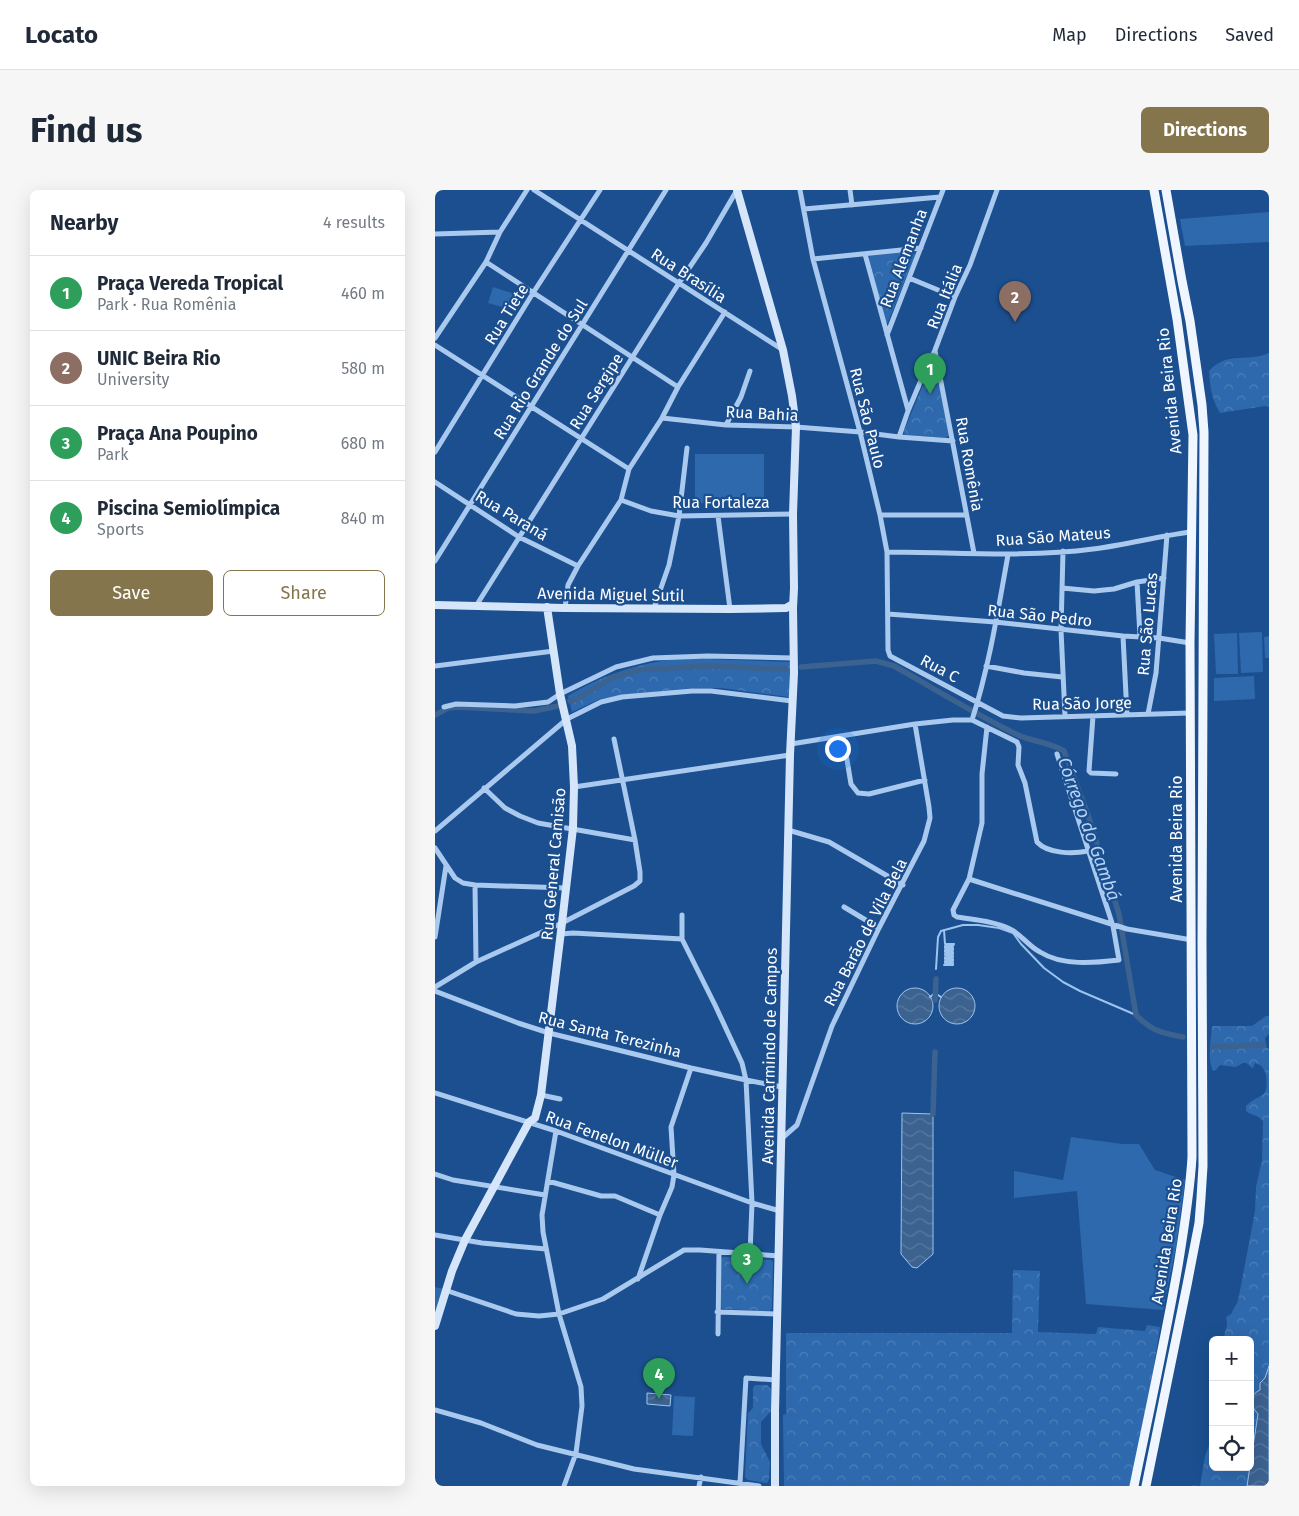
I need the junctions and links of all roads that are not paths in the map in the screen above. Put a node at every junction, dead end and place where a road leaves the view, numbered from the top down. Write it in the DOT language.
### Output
graph roads {
  1 [pos="527,190"];
  2 [pos="534,190"];
  3 [pos="600,190"];
  4 [pos="666,190"];
  5 [pos="737,190"];
  6 [pos="800,190"];
  7 [pos="850,190"];
  8 [pos="943,190"];
  9 [pos="997,190"];
  10 [pos="1154,190"];
  11 [pos="1166,190"];
  12 [pos="940,197"];
  13 [pos="852,205"];
  14 [pos="803,209"];
  15 [pos="581,220"];
  16 [pos="500,232"];
  17 [pos="435,234"];
  18 [pos="921,248"];
  19 [pos="628,250"];
  20 [pos="865,254"];
  21 [pos="813,259"];
  22 [pos="486,262"];
  23 [pos="909,278"];
  24 [pos="679,283"];
  25 [pos="533,293"];
  26 [pos="955,298"];
  27 [pos="725,312"];
  28 [pos="1177,319"];
  29 [pos="1190,321"];
  30 [pos="582,325"];
  31 [pos="1179,334"];
  32 [pos="887,335"];
  33 [pos="1192,336"];
  34 [pos="435,338"];
  35 [pos="435,345"];
  36 [pos="783,350"];
  37 [pos="935,350"];
  38 [pos="632,357"];
  39 [pos="749,372"];
  40 [pos="483,376"];
  41 [pos="678,387"];
  42 [pos="531,406"];
  43 [pos="908,411"];
  44 [pos="663,418"];
  45 [pos="726,424"];
  46 [pos="796,427"];
  47 [pos="860,432"];
  48 [pos="899,437"];
  49 [pos="581,438"];
  50 [pos="953,441"];
  51 [pos="687,448"];
  52 [pos="435,452"];
  53 [pos="629,469"];
  54 [pos="435,482"];
  55 [pos="621,500"];
  56 [pos="471,504"];
  57 [pos="793,514"];
  58 [pos="880,515"];
  59 [pos="967,515"];
  60 [pos="679,516"];
  61 [pos="718,516"];
  62 [pos="1191,532"];
  63 [pos="1167,535"];
  64 [pos="519,536"];
  65 [pos="887,552"];
  66 [pos="1063,552"];
  67 [pos="974,553"];
  68 [pos="1007,555"];
  69 [pos="435,561"];
  70 [pos="578,566"];
  71 [pos="1203,567"];
  72 [pos="1165,578"];
  73 [pos="1137,582"];
  74 [pos="1062,588"];
  75 [pos="435,605"];
  76 [pos="475,606"];
  77 [pos="547,607"];
  78 [pos="565,608"];
  79 [pos="654,608"];
  80 [pos="730,609"];
  81 [pos="793,611"];
  82 [pos="888,614"];
  83 [pos="995,622"];
  84 [pos="1061,630"];
  85 [pos="1123,636"];
  86 [pos="1140,636"];
  87 [pos="1159,638"];
  88 [pos="1190,645"];
  89 [pos="554,651"];
  90 [pos="1204,653"];
  91 [pos="889,656"];
  92 [pos="793,658"];
  93 [pos="435,666"];
  94 [pos="986,666"];
  95 [pos="1062,677"];
  96 [pos="560,694"];
  97 [pos="792,701"];
  98 [pos="977,705"];
  99 [pos="444,707"];
  100 [pos="1190,713"];
  101 [pos="1148,714"];
  102 [pos="1127,715"];
  103 [pos="1065,716"];
  104 [pos="1093,716"];
  105 [pos="972,719"];
  106 [pos="567,720"];
  107 [pos="915,724"];
  108 [pos="987,727"];
  109 [pos="843,736"];
  110 [pos="614,739"];
  111 [pos="791,744"];
  112 [pos="1057,754"];
  113 [pos="790,755"];
  114 [pos="1116,774"];
  115 [pos="925,780"];
  116 [pos="623,781"];
  117 [pos="574,787"];
  118 [pos="484,788"];
  119 [pos="573,828"];
  120 [pos="788,830"];
  121 [pos="435,831"];
  122 [pos="635,840"];
  123 [pos="435,848"];
  124 [pos="1088,851"];
  125 [pos="446,866"];
  126 [pos="969,879"];
  127 [pos="475,885"];
  128 [pos="903,885"];
  129 [pos="566,888"];
  130 [pos="843,907"];
  131 [pos="682,915"];
  132 [pos="562,923"];
  133 [pos="1113,926"];
  134 [pos="879,928"];
  135 [pos="561,934"];
  136 [pos="435,937"];
  137 [pos="682,939"];
  138 [pos="1192,940"];
  139 [pos="476,962"];
  140 [pos="435,989"];
  141 [pos="549,1033"];
  142 [pos="691,1068"];
  143 [pos="746,1080"];
  144 [pos="782,1087"];
  145 [pos="435,1093"];
  146 [pos="541,1095"];
  147 [pos="560,1099"];
  148 [pos="529,1122"];
  149 [pos="556,1131"];
  150 [pos="781,1140"];
  151 [pos="435,1174"];
  152 [pos="674,1175"];
  153 [pos="548,1180"];
  154 [pos="494,1187"];
  155 [pos="545,1195"];
  156 [pos="752,1203"];
  157 [pos="780,1211"];
  158 [pos="660,1215"];
  159 [pos="435,1235"];
  160 [pos="465,1240"];
  161 [pos="1181,1248"];
  162 [pos="546,1249"];
  163 [pos="719,1252"];
  164 [pos="751,1254"];
  165 [pos="779,1256"];
  166 [pos="638,1279"];
  167 [pos="1187,1285"];
  168 [pos="445,1290"];
  169 [pos="717,1312"];
  170 [pos="559,1314"];
  171 [pos="777,1314"];
  172 [pos="435,1326"];
  173 [pos="1166,1333"];
  174 [pos="717,1334"];
  175 [pos="1172,1355"];
  176 [pos="776,1380"];
  177 [pos="435,1410"];
  178 [pos="575,1453"];
  179 [pos="701,1477"];
  180 [pos="740,1482"];
  181 [pos="564,1486"];
  182 [pos="699,1486"];
  183 [pos="759,1486"];
  184 [pos="775,1486"];
  185 [pos="1134,1486"];
  186 [pos="1146,1486"];
  1 -- 16 [label="street"];
  2 -- 15 [label="street, Rua Brasília"];
  3 -- 15 [label="street, Rua Tiete"];
  4 -- 19 [label="street, Rua Rio Grande do Sul"];
  5 -- 24 [label="street, Rua Sergipe"];
  5 -- 36 [label="main road, Avenida Carmindo de Campos"];
  6 -- 14 [label="street, Rua São Paulo"];
  7 -- 13 [label="street"];
  8 -- 12 [label="street, Rua Alemanha"];
  9 -- 26 [label="street, Rua Itália"];
  10 -- 28 [label="main road, Avenida Beira Rio"];
  11 -- 29 [label="main road, Avenida Beira Rio"];
  12 -- 13 [label="street"];
  12 -- 18 [label="street, Rua Alemanha"];
  13 -- 14 [label="street"];
  14 -- 21 [label="street, Rua São Paulo"];
  15 -- 19 [label="street, Rua Brasília"];
  15 -- 25 [label="street, Rua Tiete"];
  16 -- 17 [label="street"];
  16 -- 22 [label="street"];
  18 -- 20 [label="street"];
  18 -- 23 [label="street, Rua Alemanha"];
  19 -- 24 [label="street, Rua Brasília"];
  19 -- 30 [label="street, Rua Rio Grande do Sul"];
  20 -- 21 [label="street"];
  20 -- 32 [label="street"];
  21 -- 47 [label="street, Rua São Paulo"];
  22 -- 25 [label="street"];
  22 -- 34 [label="street"];
  23 -- 26 [label="street"];
  23 -- 32 [label="street, Rua Alemanha"];
  24 -- 27 [label="street, Rua Brasília"];
  24 -- 38 [label="street, Rua Sergipe"];
  25 -- 30 [label="street"];
  25 -- 40 [label="street, Rua Tiete"];
  26 -- 37 [label="street, Rua Itália"];
  27 -- 36 [label="street, Rua Brasília"];
  27 -- 41 [label="street"];
  28 -- 29 [label="main road"];
  28 -- 31 [label="main road, Avenida Beira Rio"];
  29 -- 33 [label="main road, Avenida Beira Rio"];
  30 -- 38 [label="street"];
  30 -- 42 [label="street, Rua Rio Grande do Sul"];
  31 -- 33 [label="main road"];
  31 -- 62 [label="main road, Avenida Beira Rio"];
  32 -- 43 [label="street"];
  33 -- 71 [label="main road, Avenida Beira Rio"];
  35 -- 40 [label="street"];
  36 -- 46 [label="main road, Avenida Carmindo de Campos"];
  37 -- 43 [label="street, Rua Itália"];
  37 -- 50 [label="street, Rua Romênia"];
  38 -- 41 [label="street"];
  38 -- 49 [label="street, Rua Sergipe"];
  39 -- 45 [label="street"];
  40 -- 42 [label="street"];
  40 -- 52 [label="street, Rua Tiete"];
  41 -- 44 [label="street"];
  42 -- 49 [label="street"];
  42 -- 56 [label="street, Rua Rio Grande do Sul"];
  43 -- 48 [label="street, Rua Itália"];
  44 -- 45 [label="street, Rua Bahia"];
  44 -- 53 [label="street"];
  45 -- 46 [label="street, Rua Bahia"];
  46 -- 47 [label="street, Rua Bahia"];
  46 -- 57 [label="main road, Avenida Carmindo de Campos"];
  47 -- 48 [label="street"];
  47 -- 58 [label="street, Rua São Paulo"];
  48 -- 50 [label="street"];
  49 -- 53 [label="street"];
  49 -- 64 [label="street, Rua Sergipe"];
  50 -- 59 [label="street, Rua Romênia"];
  51 -- 60 [label="street"];
  53 -- 55 [label="street"];
  54 -- 56 [label="street, Rua Paraná"];
  55 -- 60 [label="street, Rua Fortaleza"];
  55 -- 70 [label="street"];
  56 -- 64 [label="street, Rua Paraná"];
  56 -- 69 [label="street, Rua Rio Grande do Sul"];
  57 -- 61 [label="street, Rua Fortaleza"];
  57 -- 81 [label="main road, Avenida Carmindo de Campos"];
  58 -- 59 [label="street"];
  58 -- 65 [label="street, Rua São Paulo"];
  59 -- 67 [label="street, Rua Romênia"];
  60 -- 61 [label="street, Rua Fortaleza"];
  60 -- 79 [label="street"];
  61 -- 80 [label="street"];
  62 -- 63 [label="street, Rua São Mateus"];
  62 -- 71 [label="main road"];
  62 -- 88 [label="main road, Avenida Beira Rio"];
  63 -- 66 [label="street, Rua São Mateus"];
  63 -- 72 [label="street, Rua São Lucas"];
  64 -- 70 [label="street, Rua Paraná"];
  64 -- 76 [label="street, Rua Sergipe"];
  65 -- 67 [label="street, Rua São Mateus"];
  65 -- 82 [label="street, Rua São Paulo"];
  66 -- 68 [label="street, Rua São Mateus"];
  66 -- 74 [label="street"];
  67 -- 68 [label="street, Rua São Mateus"];
  68 -- 83 [label="street"];
  70 -- 78 [label="street"];
  71 -- 90 [label="main road, Avenida Beira Rio"];
  72 -- 73 [label="street"];
  72 -- 87 [label="street, Rua São Lucas"];
  73 -- 74 [label="street"];
  73 -- 86 [label="street"];
  74 -- 84 [label="street"];
  75 -- 76 [label="main road, Avenida Miguel Sutil"];
  76 -- 77 [label="main road, Avenida Miguel Sutil"];
  77 -- 78 [label="main road, Avenida Miguel Sutil"];
  77 -- 89 [label="main road, Rua General Camisão"];
  78 -- 79 [label="main road, Avenida Miguel Sutil"];
  79 -- 80 [label="main road, Avenida Miguel Sutil"];
  80 -- 81 [label="main road, Avenida Miguel Sutil"];
  81 -- 92 [label="main road, Avenida Carmindo de Campos"];
  82 -- 83 [label="street, Rua São Pedro"];
  82 -- 91 [label="street, Rua São Paulo"];
  83 -- 84 [label="street, Rua São Pedro"];
  83 -- 94 [label="street"];
  84 -- 85 [label="street, Rua São Pedro"];
  84 -- 95 [label="street"];
  85 -- 86 [label="street, Rua São Pedro"];
  85 -- 102 [label="street"];
  86 -- 87 [label="street, Rua São Pedro"];
  87 -- 88 [label="street, Rua São Pedro"];
  87 -- 101 [label="street, Rua São Lucas"];
  88 -- 90 [label="main road"];
  88 -- 100 [label="main road, Avenida Beira Rio"];
  89 -- 93 [label="street"];
  89 -- 96 [label="main road, Rua General Camisão"];
  90 -- 167 [label="main road, Avenida Beira Rio"];
  91 -- 98 [label="street, Rua C"];
  92 -- 96 [label="street"];
  92 -- 97 [label="main road, Avenida Carmindo de Campos"];
  94 -- 95 [label="street"];
  94 -- 98 [label="street"];
  95 -- 103 [label="street"];
  96 -- 99 [label="street"];
  96 -- 106 [label="main road, Rua General Camisão"];
  97 -- 106 [label="street"];
  97 -- 111 [label="main road, Avenida Carmindo de Campos"];
  98 -- 103 [label="street, Rua São Jorge"];
  98 -- 105 [label="street"];
  100 -- 101 [label="street, Rua São Jorge"];
  100 -- 138 [label="main road, Avenida Beira Rio"];
  101 -- 102 [label="street, Rua São Jorge"];
  102 -- 104 [label="street, Rua São Jorge"];
  103 -- 104 [label="street, Rua São Jorge"];
  104 -- 114 [label="street"];
  105 -- 107 [label="street"];
  105 -- 108 [label="street"];
  106 -- 117 [label="main road, Rua General Camisão"];
  106 -- 118 [label="street"];
  107 -- 109 [label="street"];
  107 -- 115 [label="street, Rua Barão de Vila Bela"];
  108 -- 124 [label="street"];
  108 -- 126 [label="street"];
  109 -- 111 [label="street"];
  109 -- 115 [label="street"];
  110 -- 116 [label="street"];
  111 -- 113 [label="main road, Avenida Carmindo de Campos"];
  112 -- 124 [label="street"];
  113 -- 116 [label="street"];
  113 -- 120 [label="main road, Avenida Carmindo de Campos"];
  115 -- 128 [label="street, Rua Barão de Vila Bela"];
  116 -- 117 [label="street"];
  116 -- 122 [label="street"];
  117 -- 119 [label="main road, Rua General Camisão"];
  118 -- 119 [label="street"];
  118 -- 121 [label="street"];
  119 -- 122 [label="street"];
  119 -- 129 [label="main road, Rua General Camisão"];
  120 -- 128 [label="street"];
  120 -- 144 [label="main road, Avenida Carmindo de Campos"];
  122 -- 132 [label="street"];
  123 -- 125 [label="street"];
  124 -- 133 [label="street"];
  125 -- 127 [label="street"];
  125 -- 136 [label="street"];
  126 -- 133 [label="street"];
  126 -- 133 [label="street"];
  127 -- 129 [label="street"];
  127 -- 139 [label="street"];
  128 -- 134 [label="street, Rua Barão de Vila Bela"];
  129 -- 132 [label="main road, Rua General Camisão"];
  130 -- 134 [label="street"];
  131 -- 137 [label="street"];
  132 -- 135 [label="main road, Rua General Camisão"];
  132 -- 139 [label="street"];
  133 -- 138 [label="street"];
  134 -- 150 [label="street, Rua Barão de Vila Bela"];
  135 -- 137 [label="street"];
  135 -- 141 [label="main road, Rua General Camisão"];
  137 -- 143 [label="street"];
  138 -- 161 [label="main road, Avenida Beira Rio"];
  139 -- 140 [label="street"];
  140 -- 141 [label="street, Rua Santa Terezinha"];
  141 -- 142 [label="street, Rua Santa Terezinha"];
  141 -- 146 [label="main road, Rua General Camisão"];
  142 -- 143 [label="street, Rua Santa Terezinha"];
  142 -- 152 [label="street"];
  143 -- 144 [label="street, Rua Santa Terezinha"];
  143 -- 156 [label="street"];
  144 -- 150 [label="main road, Avenida Carmindo de Campos"];
  145 -- 148 [label="street, Rua Fenelon Müller"];
  146 -- 147 [label="street"];
  146 -- 148 [label="main road, Rua General Camisão"];
  148 -- 149 [label="street, Rua Fenelon Müller"];
  148 -- 154 [label="main road, Rua General Camisão"];
  149 -- 152 [label="street, Rua Fenelon Müller"];
  149 -- 153 [label="street"];
  150 -- 157 [label="main road, Avenida Carmindo de Campos"];
  151 -- 154 [label="street"];
  152 -- 156 [label="street, Rua Fenelon Müller"];
  152 -- 158 [label="street"];
  153 -- 155 [label="street"];
  153 -- 158 [label="street"];
  154 -- 155 [label="street"];
  154 -- 160 [label="main road, Rua General Camisão"];
  155 -- 162 [label="street"];
  156 -- 157 [label="street, Rua Fenelon Müller"];
  156 -- 164 [label="street"];
  157 -- 165 [label="main road, Avenida Carmindo de Campos"];
  158 -- 166 [label="street"];
  159 -- 160 [label="street"];
  160 -- 162 [label="street"];
  160 -- 168 [label="main road, Rua General Camisão"];
  161 -- 167 [label="main road"];
  161 -- 173 [label="main road, Avenida Beira Rio"];
  162 -- 170 [label="street"];
  163 -- 164 [label="street"];
  163 -- 166 [label="street"];
  163 -- 169 [label="street"];
  164 -- 165 [label="street"];
  165 -- 171 [label="main road, Avenida Carmindo de Campos"];
  166 -- 170 [label="street"];
  167 -- 175 [label="main road, Avenida Beira Rio"];
  168 -- 170 [label="street"];
  168 -- 172 [label="main road, Rua General Camisão"];
  169 -- 171 [label="street"];
  169 -- 174 [label="street"];
  170 -- 178 [label="street"];
  171 -- 176 [label="main road, Avenida Carmindo de Campos"];
  173 -- 175 [label="main road"];
  173 -- 185 [label="main road, Avenida Beira Rio"];
  175 -- 186 [label="main road, Avenida Beira Rio"];
  176 -- 180 [label="street"];
  176 -- 184 [label="main road, Avenida Carmindo de Campos"];
  177 -- 178 [label="street"];
  178 -- 179 [label="street"];
  178 -- 181 [label="street"];
  179 -- 180 [label="street"];
  179 -- 182 [label="street"];
  180 -- 183 [label="street"];
}
